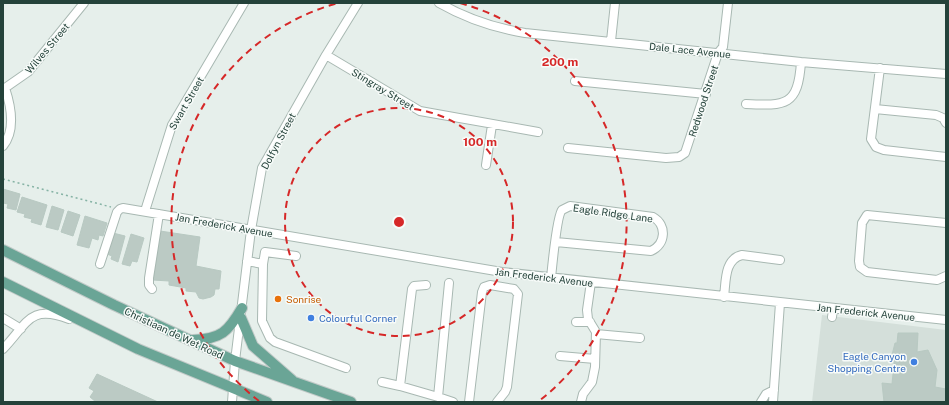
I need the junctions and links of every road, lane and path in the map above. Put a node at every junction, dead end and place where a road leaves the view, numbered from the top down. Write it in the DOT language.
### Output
graph roads {
  1 [pos="84,3"];
  2 [pos="244,3"];
  3 [pos="358,3"];
  4 [pos="439,3"];
  5 [pos="615,3"];
  6 [pos="728,3"];
  7 [pos="611,41"];
  8 [pos="718,53"];
  9 [pos="326,55"];
  10 [pos="801,62"];
  11 [pos="880,68"];
  12 [pos="946,74"];
  13 [pos="575,81"];
  14 [pos="4,89"];
  15 [pos="706,94"];
  16 [pos="746,104"];
  17 [pos="875,109"];
  18 [pos="946,123"];
  19 [pos="492,125"];
  20 [pos="538,132"];
  21 [pos="3,146"];
  22 [pos="568,148"];
  23 [pos="946,157"];
  24 [pos="486,165"];
  25 [pos="3,178"];
  26 [pos="120,209"];
  27 [pos="145,211"];
  28 [pos="159,214"];
  29 [pos="946,223"];
  30 [pos="251,230"];
  31 [pos="556,242"];
  32 [pos="3,250"];
  33 [pos="296,256"];
  34 [pos="780,260"];
  35 [pos="247,261"];
  36 [pos="100,264"];
  37 [pos="263,264"];
  38 [pos="946,276"];
  39 [pos="551,278"];
  40 [pos="3,282"];
  41 [pos="591,282"];
  42 [pos="449,283"];
  43 [pos="426,285"];
  44 [pos="152,289"];
  45 [pos="724,297"];
  46 [pos="780,303"];
  47 [pos="241,313"];
  48 [pos="3,318"];
  49 [pos="946,320"];
  50 [pos="576,322"];
  51 [pos="590,322"];
  52 [pos="21,329"];
  53 [pos="107,334"];
  54 [pos="596,334"];
  55 [pos="640,338"];
  56 [pos="189,340"];
  57 [pos="3,349"];
  58 [pos="560,356"];
  59 [pos="595,359"];
  60 [pos="235,361"];
  61 [pos="346,368"];
  62 [pos="382,382"];
  63 [pos="297,384"];
  64 [pos="400,386"];
  65 [pos="233,389"];
  66 [pos="774,390"];
  67 [pos="438,397"];
  68 [pos="232,402"];
  69 [pos="267,402"];
  70 [pos="351,402"];
  71 [pos="453,402"];
  72 [pos="469,402"];
  73 [pos="496,402"];
  74 [pos="581,402"];
  75 [pos="761,402"];
  76 [pos="773,402"];
  1 -- 14 [label="street, Wilves Street"];
  2 -- 27 [label="street, Swart Street"];
  3 -- 9 [label="street, Dolfyn Street"];
  4 -- 7 [label="street, Dale Lace Avenue"];
  5 -- 7 [label="street"];
  6 -- 8 [label="street, Redwood Street"];
  7 -- 8 [label="street, Dale Lace Avenue"];
  8 -- 10 [label="street, Dale Lace Avenue"];
  8 -- 15 [label="street, Redwood Street"];
  9 -- 19 [label="street, Stingray Street"];
  9 -- 30 [label="street, Dolfyn Street"];
  10 -- 11 [label="street, Dale Lace Avenue"];
  10 -- 16 [label="street"];
  11 -- 12 [label="street, Dale Lace Avenue"];
  11 -- 17 [label="street"];
  13 -- 15 [label="street"];
  14 -- 21 [label="street, Wilves Street"];
  15 -- 22 [label="street, Redwood Street"];
  17 -- 18 [label="street"];
  17 -- 23 [label="street"];
  19 -- 20 [label="street, Stingray Street"];
  19 -- 24 [label="street"];
  25 -- 26 [label="path"];
  26 -- 27 [label="street, Jan Frederick Avenue"];
  26 -- 36 [label="street"];
  27 -- 28 [label="street, Jan Frederick Avenue"];
  28 -- 30 [label="street, Jan Frederick Avenue"];
  28 -- 44 [label="street"];
  29 -- 38 [label="street"];
  30 -- 35 [label="street, Dolfyn Street"];
  30 -- 39 [label="street, Jan Frederick Avenue"];
  31 -- 31 [label="street, Eagle Ridge Lane"];
  31 -- 39 [label="street, Eagle Ridge Lane"];
  32 -- 56 [label="main road, Christiaan de Wet Road"];
  33 -- 37 [label="street"];
  34 -- 45 [label="street"];
  35 -- 37 [label="street"];
  35 -- 47 [label="street, Dolfyn Street"];
  37 -- 61 [label="street"];
  39 -- 41 [label="street, Jan Frederick Avenue"];
  40 -- 53 [label="main road"];
  41 -- 45 [label="street, Jan Frederick Avenue"];
  41 -- 51 [label="street"];
  42 -- 67 [label="street"];
  43 -- 64 [label="street"];
  45 -- 46 [label="street, Jan Frederick Avenue"];
  46 -- 49 [label="street, Jan Frederick Avenue"];
  46 -- 66 [label="street"];
  47 -- 56 [label="main road"];
  47 -- 60 [label="street, Dolfyn Street"];
  47 -- 63 [label="main road"];
  48 -- 52 [label="street"];
  50 -- 51 [label="street"];
  51 -- 54 [label="street"];
  52 -- 53 [label="street"];
  52 -- 57 [label="street"];
  53 -- 65 [label="main road"];
  54 -- 55 [label="street"];
  54 -- 59 [label="street"];
  56 -- 60 [label="main road, Christiaan de Wet Road"];
  58 -- 59 [label="street"];
  59 -- 74 [label="street"];
  60 -- 63 [label="main road, Christiaan de Wet Road"];
  60 -- 65 [label="street, Dolfyn Street"];
  62 -- 64 [label="street"];
  63 -- 70 [label="main road, Christiaan de Wet Road"];
  64 -- 67 [label="street"];
  65 -- 68 [label="street, Dolfyn Street"];
  65 -- 69 [label="main road"];
  66 -- 75 [label="street"];
  66 -- 76 [label="street"];
  67 -- 71 [label="street"];
  72 -- 73 [label="street"];
}
